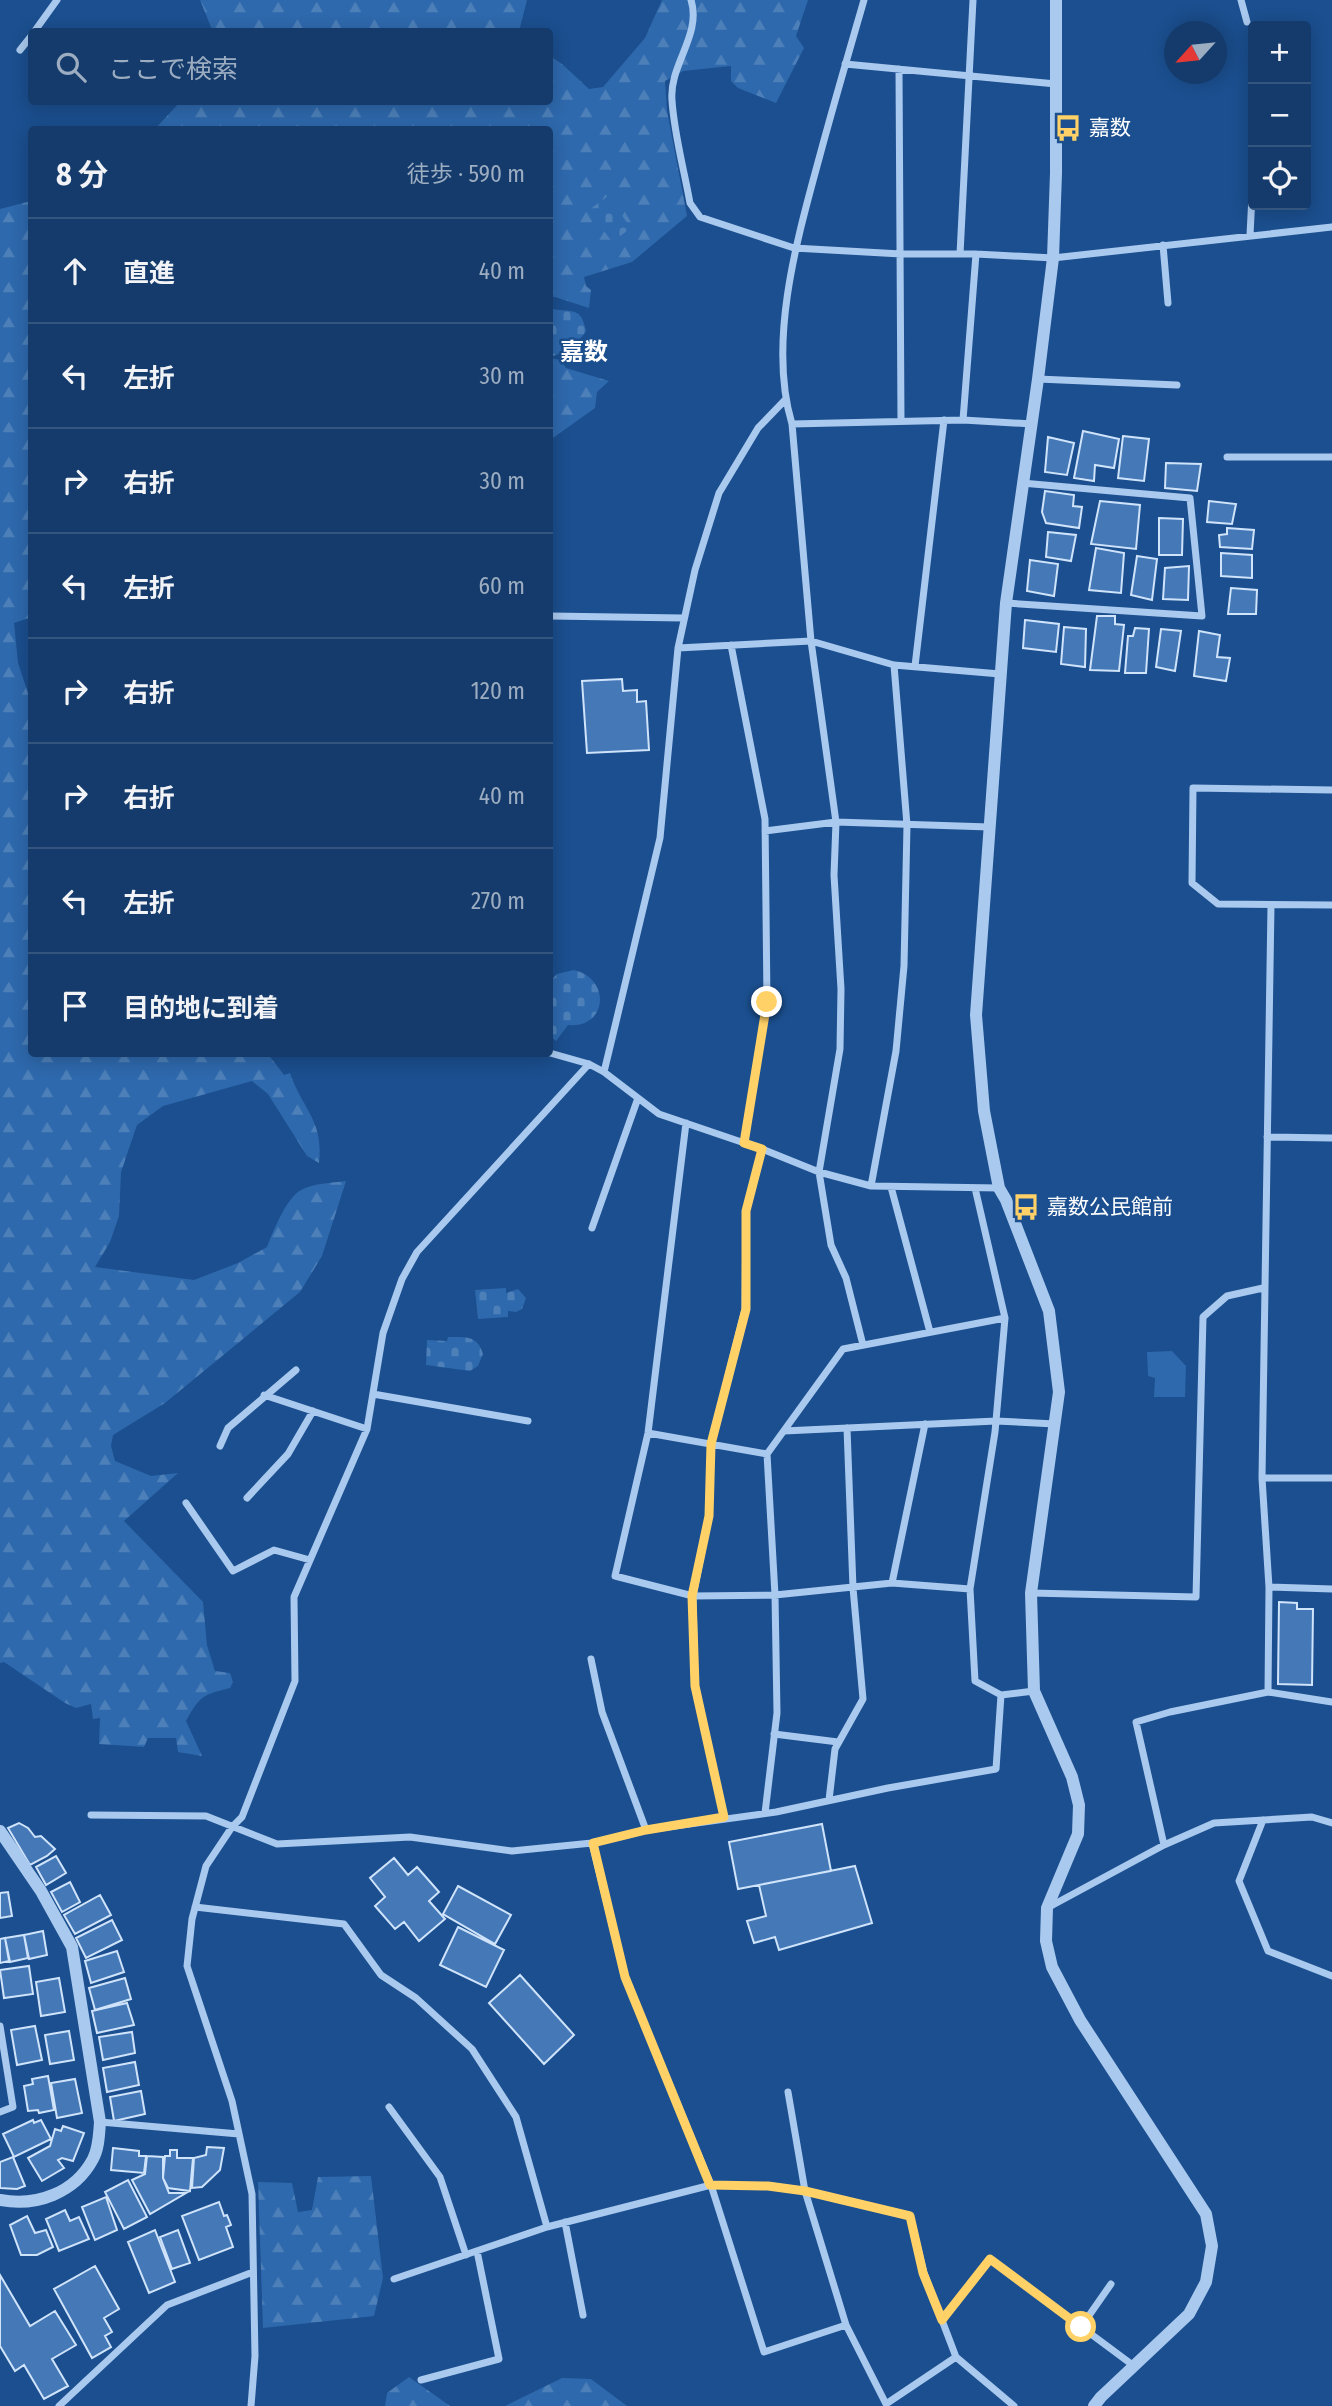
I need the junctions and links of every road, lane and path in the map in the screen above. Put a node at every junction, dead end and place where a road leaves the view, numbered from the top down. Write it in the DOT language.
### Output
graph roads {
  1 [pos="57,0"];
  2 [pos="691,0"];
  3 [pos="864,0"];
  4 [pos="973,0"];
  5 [pos="1056,0"];
  6 [pos="1241,0"];
  7 [pos="1247,22"];
  8 [pos="37,28"];
  9 [pos="28,40"];
  10 [pos="20,50"];
  11 [pos="845,64"];
  12 [pos="899,69"];
  13 [pos="969,74"];
  14 [pos="1056,83"];
  15 [pos="1251,210"];
  16 [pos="1332,227"];
  17 [pos="1250,235"];
  18 [pos="1163,246"];
  19 [pos="794,248"];
  20 [pos="901,254"];
  21 [pos="960,254"];
  22 [pos="976,254"];
  23 [pos="1053,258"];
  24 [pos="1168,303"];
  25 [pos="1038,379"];
  26 [pos="1177,384"];
  27 [pos="785,400"];
  28 [pos="944,420"];
  29 [pos="964,420"];
  30 [pos="901,421"];
  31 [pos="792,424"];
  32 [pos="1032,424"];
  33 [pos="1227,457"];
  34 [pos="1332,457"];
  35 [pos="1022,483"];
  36 [pos="1006,603"];
  37 [pos="553,616"];
  38 [pos="683,618"];
  39 [pos="811,641"];
  40 [pos="731,645"];
  41 [pos="678,648"];
  42 [pos="894,664"];
  43 [pos="915,666"];
  44 [pos="1000,674"];
  45 [pos="1332,790"];
  46 [pos="836,822"];
  47 [pos="907,825"];
  48 [pos="989,827"];
  49 [pos="765,831"];
  50 [pos="1271,905"];
  51 [pos="1332,905"];
  52 [pos="553,1055"];
  53 [pos="589,1063"];
  54 [pos="604,1072"];
  55 [pos="638,1098"];
  56 [pos="686,1124"];
  57 [pos="1267,1137"];
  58 [pos="1332,1138"];
  59 [pos="744,1143"];
  60 [pos="762,1149"];
  61 [pos="819,1172"];
  62 [pos="871,1186"];
  63 [pos="891,1187"];
  64 [pos="975,1188"];
  65 [pos="999,1188"];
  66 [pos="592,1228"];
  67 [pos="1263,1288"];
  68 [pos="1005,1318"];
  69 [pos="930,1332"];
  70 [pos="863,1345"];
  71 [pos="296,1370"];
  72 [pos="373,1394"];
  73 [pos="264,1395"];
  74 [pos="313,1411"];
  75 [pos="528,1420"];
  76 [pos="996,1421"];
  77 [pos="925,1424"];
  78 [pos="1055,1424"];
  79 [pos="847,1428"];
  80 [pos="367,1429"];
  81 [pos="784,1431"];
  82 [pos="648,1433"];
  83 [pos="711,1444"];
  84 [pos="220,1446"];
  85 [pos="767,1454"];
  86 [pos="1262,1478"];
  87 [pos="1332,1478"];
  88 [pos="247,1498"];
  89 [pos="186,1503"];
  90 [pos="310,1560"];
  91 [pos="892,1583"];
  92 [pos="1269,1587"];
  93 [pos="853,1588"];
  94 [pos="970,1589"];
  95 [pos="1332,1589"];
  96 [pos="1031,1593"];
  97 [pos="775,1595"];
  98 [pos="692,1596"];
  99 [pos="591,1659"];
  100 [pos="1034,1691"];
  101 [pos="1268,1692"];
  102 [pos="1001,1695"];
  103 [pos="1332,1702"];
  104 [pos="774,1734"];
  105 [pos="838,1742"];
  106 [pos="829,1800"];
  107 [pos="765,1813"];
  108 [pos="91,1815"];
  109 [pos="724,1817"];
  110 [pos="1263,1820"];
  111 [pos="1332,1823"];
  112 [pos="232,1827"];
  113 [pos="646,1830"];
  114 [pos="0,1831"];
  115 [pos="593,1843"];
  116 [pos="1164,1845"];
  117 [pos="195,1907"];
  118 [pos="1047,1908"];
  119 [pos="1332,1976"];
  120 [pos="0,2026"];
  121 [pos="788,2092"];
  122 [pos="389,2107"];
  123 [pos="0,2112"];
  124 [pos="100,2122"];
  125 [pos="239,2134"];
  126 [pos="710,2185"];
  127 [pos="805,2191"];
  128 [pos="0,2200"];
  129 [pos="565,2222"];
  130 [pos="547,2227"];
  131 [pos="477,2251"];
  132 [pos="466,2255"];
  133 [pos="253,2272"];
  134 [pos="394,2279"];
  135 [pos="1111,2284"];
  136 [pos="583,2315"];
  137 [pos="942,2320"];
  138 [pos="846,2325"];
  139 [pos="1081,2327"];
  140 [pos="956,2357"];
  141 [pos="1133,2366"];
  142 [pos="421,2379"];
  143 [pos="58,2406"];
  144 [pos="251,2406"];
  145 [pos="1014,2406"];
  146 [pos="1094,2406"];
  1 -- 8 [label="street"];
  2 -- 19 [label="street"];
  3 -- 11 [label="street"];
  4 -- 13 [label="street"];
  5 -- 14 [label="street"];
  6 -- 7 [label="street"];
  9 -- 10 [label="street"];
  11 -- 12 [label="street"];
  11 -- 19 [label="street"];
  12 -- 13 [label="street"];
  12 -- 20 [label="street"];
  13 -- 14 [label="street"];
  13 -- 21 [label="street"];
  14 -- 23 [label="street"];
  15 -- 17 [label="street"];
  16 -- 17 [label="street"];
  17 -- 18 [label="street"];
  18 -- 23 [label="street"];
  18 -- 24 [label="street"];
  19 -- 20 [label="street"];
  19 -- 27 [label="street"];
  20 -- 21 [label="street"];
  20 -- 30 [label="street"];
  21 -- 22 [label="street"];
  22 -- 23 [label="street"];
  22 -- 29 [label="street"];
  23 -- 25 [label="street"];
  25 -- 26 [label="street"];
  25 -- 32 [label="street"];
  27 -- 31 [label="street"];
  27 -- 38 [label="street"];
  28 -- 29 [label="street"];
  28 -- 30 [label="street"];
  28 -- 43 [label="street"];
  29 -- 32 [label="street"];
  30 -- 31 [label="street"];
  31 -- 39 [label="street"];
  32 -- 35 [label="street"];
  33 -- 34 [label="street"];
  35 -- 36 [label="street"];
  35 -- 36 [label="street"];
  36 -- 44 [label="street"];
  37 -- 38 [label="street"];
  38 -- 41 [label="street"];
  39 -- 40 [label="street"];
  39 -- 42 [label="street"];
  39 -- 46 [label="street"];
  40 -- 41 [label="street"];
  40 -- 49 [label="street"];
  41 -- 54 [label="street"];
  42 -- 43 [label="street"];
  42 -- 47 [label="street"];
  43 -- 44 [label="street"];
  44 -- 48 [label="street"];
  45 -- 50 [label="street"];
  46 -- 47 [label="street"];
  46 -- 49 [label="street"];
  46 -- 61 [label="street"];
  47 -- 48 [label="street"];
  47 -- 62 [label="street"];
  48 -- 65 [label="street"];
  49 -- 59 [label="street"];
  50 -- 51 [label="street"];
  50 -- 57 [label="street"];
  52 -- 53 [label="street"];
  53 -- 54 [label="street"];
  53 -- 72 [label="street"];
  54 -- 55 [label="street"];
  55 -- 56 [label="street"];
  55 -- 66 [label="street"];
  56 -- 59 [label="street"];
  56 -- 82 [label="street"];
  57 -- 58 [label="street"];
  57 -- 67 [label="street"];
  59 -- 60 [label="street"];
  60 -- 61 [label="street"];
  60 -- 83 [label="street"];
  61 -- 62 [label="street"];
  61 -- 70 [label="street"];
  62 -- 63 [label="street"];
  63 -- 64 [label="street"];
  63 -- 69 [label="street"];
  64 -- 65 [label="street"];
  64 -- 68 [label="street"];
  65 -- 78 [label="street"];
  67 -- 86 [label="street"];
  67 -- 96 [label="street"];
  68 -- 69 [label="street"];
  68 -- 76 [label="street"];
  69 -- 70 [label="street"];
  70 -- 81 [label="street"];
  71 -- 73 [label="street"];
  72 -- 75 [label="street"];
  72 -- 80 [label="street"];
  73 -- 74 [label="street"];
  73 -- 84 [label="street"];
  74 -- 80 [label="street"];
  74 -- 88 [label="street"];
  76 -- 77 [label="street"];
  76 -- 78 [label="street"];
  76 -- 94 [label="street"];
  77 -- 79 [label="street"];
  77 -- 91 [label="street"];
  78 -- 96 [label="street"];
  79 -- 81 [label="street"];
  79 -- 93 [label="street"];
  80 -- 90 [label="street"];
  81 -- 85 [label="street"];
  82 -- 83 [label="street"];
  82 -- 98 [label="street"];
  83 -- 85 [label="street"];
  83 -- 98 [label="street"];
  85 -- 97 [label="street"];
  86 -- 87 [label="street"];
  86 -- 92 [label="street"];
  89 -- 90 [label="street"];
  90 -- 112 [label="street"];
  91 -- 93 [label="street"];
  91 -- 94 [label="street"];
  92 -- 95 [label="street"];
  92 -- 101 [label="street"];
  93 -- 97 [label="street"];
  93 -- 105 [label="street"];
  94 -- 102 [label="street"];
  96 -- 100 [label="street"];
  97 -- 98 [label="street"];
  97 -- 104 [label="street"];
  98 -- 109 [label="street"];
  99 -- 113 [label="street"];
  100 -- 102 [label="street"];
  100 -- 118 [label="street"];
  101 -- 103 [label="street"];
  101 -- 116 [label="street"];
  102 -- 106 [label="street"];
  104 -- 105 [label="street"];
  104 -- 107 [label="street"];
  105 -- 106 [label="street"];
  106 -- 107 [label="street"];
  107 -- 109 [label="street"];
  108 -- 112 [label="street"];
  109 -- 113 [label="street"];
  110 -- 111 [label="street"];
  110 -- 116 [label="street"];
  110 -- 119 [label="street"];
  112 -- 115 [label="street"];
  112 -- 117 [label="street"];
  113 -- 115 [label="street"];
  114 -- 124 [label="street"];
  115 -- 126 [label="street"];
  116 -- 118 [label="street"];
  117 -- 125 [label="street"];
  117 -- 130 [label="street"];
  118 -- 141 [label="street"];
  120 -- 123 [label="street"];
  121 -- 127 [label="street"];
  122 -- 132 [label="street"];
  124 -- 125 [label="street"];
  124 -- 128 [label="street"];
  125 -- 133 [label="street"];
  126 -- 127 [label="street"];
  126 -- 129 [label="street"];
  126 -- 138 [label="street"];
  127 -- 137 [label="street"];
  127 -- 138 [label="street"];
  129 -- 130 [label="street"];
  129 -- 136 [label="street"];
  130 -- 131 [label="street"];
  131 -- 132 [label="street"];
  131 -- 142 [label="street"];
  132 -- 134 [label="street"];
  133 -- 143 [label="street"];
  133 -- 144 [label="street"];
  135 -- 139 [label="street"];
  137 -- 139 [label="street"];
  137 -- 140 [label="street"];
  138 -- 140 [label="street"];
  139 -- 141 [label="street"];
  140 -- 145 [label="street"];
  141 -- 146 [label="street"];
}
